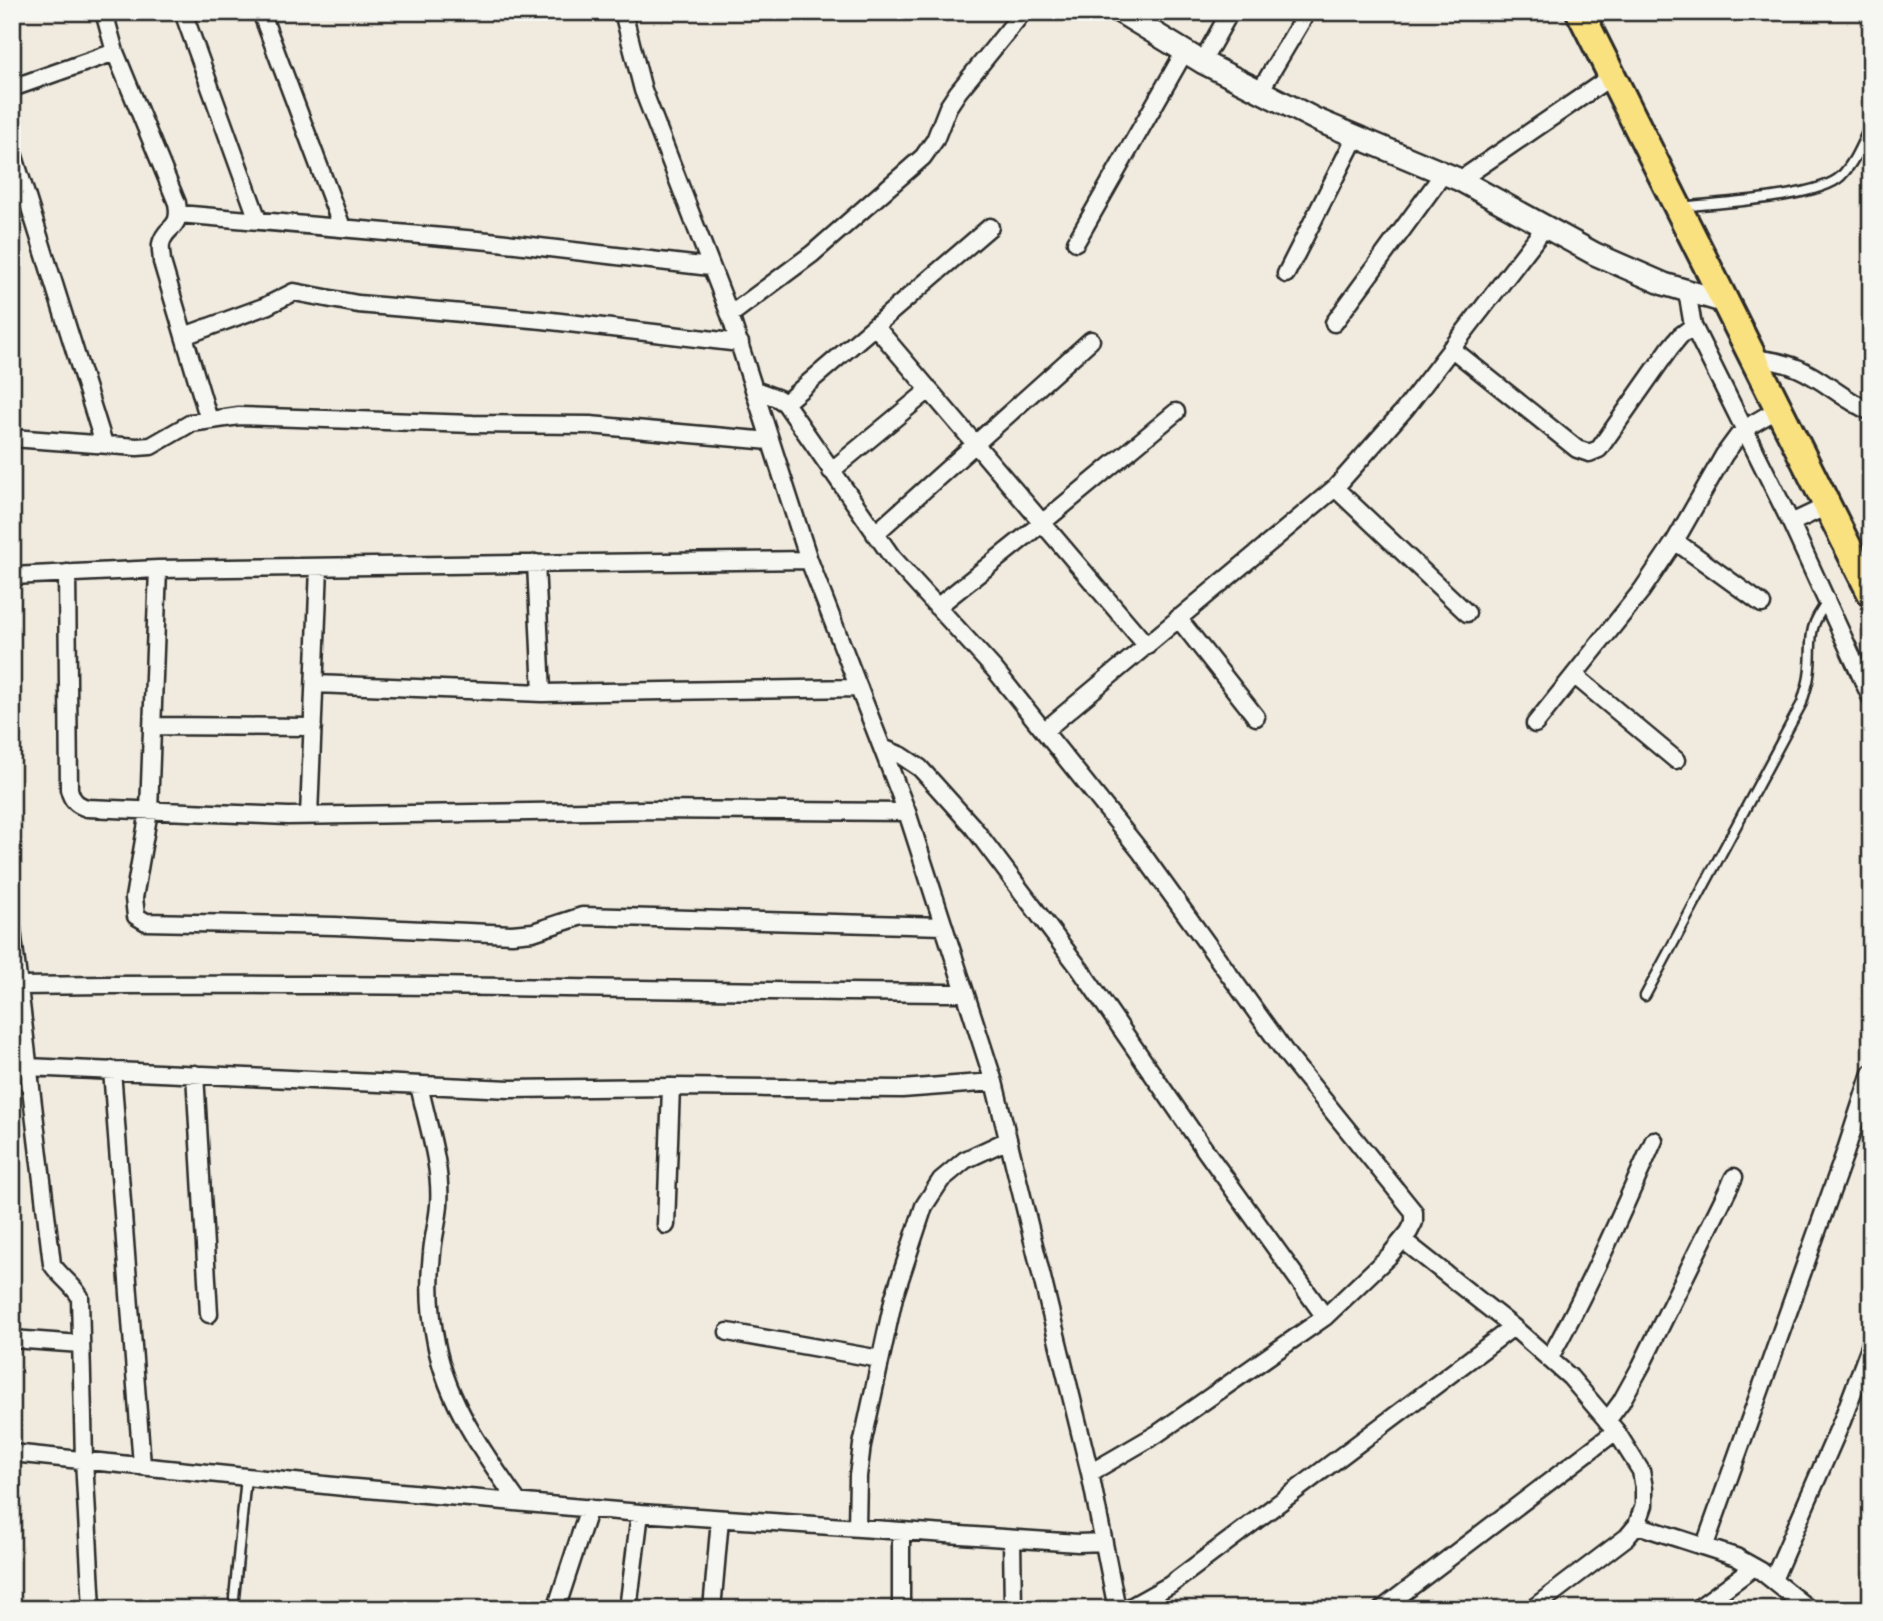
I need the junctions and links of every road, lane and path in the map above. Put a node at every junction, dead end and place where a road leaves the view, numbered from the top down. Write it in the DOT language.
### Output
graph roads {
  1 [pos="104,12"];
  2 [pos="183,12"];
  3 [pos="261,12"];
  4 [pos="623,12"];
  5 [pos="1023,12"];
  6 [pos="1120,12"];
  7 [pos="1230,12"];
  8 [pos="1307,12"];
  9 [pos="1580,12"];
  10 [pos="115,52"];
  11 [pos="1194,56"];
  12 [pos="1612,76"];
  13 [pos="12,88"];
  14 [pos="1260,91"];
  15 [pos="1871,124"];
  16 [pos="1356,136"];
  17 [pos="12,150"];
  18 [pos="1451,177"];
  19 [pos="1678,207"];
  20 [pos="179,214"];
  21 [pos="258,220"];
  22 [pos="342,227"];
  23 [pos="990,227"];
  24 [pos="1545,227"];
  25 [pos="1076,242"];
  26 [pos="710,267"];
  27 [pos="1286,274"];
  28 [pos="1686,291"];
  29 [pos="1725,302"];
  30 [pos="730,315"];
  31 [pos="1334,323"];
  32 [pos="875,326"];
  33 [pos="1693,326"];
  34 [pos="184,336"];
  35 [pos="1091,340"];
  36 [pos="740,343"];
  37 [pos="1451,348"];
  38 [pos="1754,359"];
  39 [pos="755,390"];
  40 [pos="929,390"];
  41 [pos="785,403"];
  42 [pos="1779,409"];
  43 [pos="1176,412"];
  44 [pos="1871,412"];
  45 [pos="209,420"];
  46 [pos="1745,430"];
  47 [pos="12,438"];
  48 [pos="770,441"];
  49 [pos="104,444"];
  50 [pos="975,445"];
  51 [pos="831,471"];
  52 [pos="1335,488"];
  53 [pos="1827,506"];
  54 [pos="1042,523"];
  55 [pos="1791,523"];
  56 [pos="875,534"];
  57 [pos="1675,541"];
  58 [pos="809,560"];
  59 [pos="536,563"];
  60 [pos="319,567"];
  61 [pos="158,569"];
  62 [pos="67,573"];
  63 [pos="12,576"];
  64 [pos="1871,593"];
  65 [pos="1827,602"];
  66 [pos="1762,604"];
  67 [pos="937,607"];
  68 [pos="1467,613"];
  69 [pos="1178,618"];
  70 [pos="1147,646"];
  71 [pos="1574,675"];
  72 [pos="315,684"];
  73 [pos="859,688"];
  74 [pos="542,693"];
  75 [pos="1871,698"];
  76 [pos="1256,718"];
  77 [pos="1535,724"];
  78 [pos="152,726"];
  79 [pos="313,727"];
  80 [pos="1044,732"];
  81 [pos="883,748"];
  82 [pos="1676,760"];
  83 [pos="149,811"];
  84 [pos="907,812"];
  85 [pos="309,816"];
  86 [pos="944,926"];
  87 [pos="12,929"];
  88 [pos="18,986"];
  89 [pos="965,993"];
  90 [pos="1645,996"];
  91 [pos="20,1065"];
  92 [pos="112,1070"];
  93 [pos="1871,1073"];
  94 [pos="195,1074"];
  95 [pos="994,1082"];
  96 [pos="419,1085"];
  97 [pos="671,1087"];
  98 [pos="1008,1140"];
  99 [pos="1654,1140"];
  100 [pos="1734,1177"];
  101 [pos="666,1225"];
  102 [pos="1403,1240"];
  103 [pos="209,1314"];
  104 [pos="1325,1317"];
  105 [pos="1513,1327"];
  106 [pos="728,1332"];
  107 [pos="12,1339"];
  108 [pos="81,1344"];
  109 [pos="1871,1344"];
  110 [pos="880,1359"];
  111 [pos="1549,1359"];
  112 [pos="1611,1426"];
  113 [pos="12,1453"];
  114 [pos="84,1459"];
  115 [pos="142,1465"];
  116 [pos="1090,1473"];
  117 [pos="246,1477"];
  118 [pos="518,1502"];
  119 [pos="589,1508"];
  120 [pos="640,1513"];
  121 [pos="720,1519"];
  122 [pos="1637,1525"];
  123 [pos="857,1528"];
  124 [pos="901,1531"];
  125 [pos="1012,1539"];
  126 [pos="1104,1542"];
  127 [pos="1705,1545"];
  128 [pos="1754,1567"];
  129 [pos="1773,1580"];
  130 [pos="233,1598"];
  131 [pos="92,1609"];
  132 [pos="555,1609"];
  133 [pos="628,1609"];
  134 [pos="712,1609"];
  135 [pos="901,1609"];
  136 [pos="1013,1609"];
  137 [pos="1117,1609"];
  138 [pos="1127,1609"];
  139 [pos="1382,1609"];
  140 [pos="1532,1609"];
  141 [pos="1697,1609"];
  142 [pos="1810,1609"];
  1 -- 10 [label="street"];
  2 -- 21 [label="street"];
  3 -- 22 [label="street"];
  4 -- 26 [label="street"];
  5 -- 30 [label="street"];
  6 -- 11 [label="street"];
  7 -- 11 [label="street"];
  8 -- 14 [label="street"];
  9 -- 12 [label="main road"];
  10 -- 13 [label="street"];
  10 -- 20 [label="street"];
  11 -- 14 [label="street"];
  11 -- 25 [label="street"];
  12 -- 18 [label="street"];
  12 -- 19 [label="main road"];
  14 -- 16 [label="street"];
  15 -- 19 [label="lane"];
  16 -- 18 [label="street"];
  16 -- 27 [label="street"];
  17 -- 49 [label="street"];
  18 -- 24 [label="street"];
  18 -- 31 [label="street"];
  19 -- 29 [label="main road"];
  20 -- 21 [label="street"];
  20 -- 34 [label="street"];
  21 -- 22 [label="street"];
  22 -- 26 [label="street"];
  23 -- 32 [label="street"];
  24 -- 28 [label="street"];
  24 -- 37 [label="street"];
  26 -- 30 [label="street"];
  28 -- 29 [label="street"];
  28 -- 33 [label="street"];
  29 -- 38 [label="main road"];
  30 -- 36 [label="street"];
  32 -- 40 [label="street"];
  32 -- 41 [label="street"];
  33 -- 37 [label="street"];
  33 -- 46 [label="street"];
  34 -- 36 [label="street"];
  34 -- 45 [label="street"];
  35 -- 50 [label="street"];
  36 -- 39 [label="street"];
  37 -- 52 [label="street"];
  38 -- 42 [label="main road"];
  38 -- 44 [label="street"];
  39 -- 41 [label="street"];
  39 -- 48 [label="street"];
  40 -- 50 [label="street"];
  40 -- 51 [label="street"];
  41 -- 51 [label="street"];
  42 -- 46 [label="street"];
  42 -- 53 [label="main road"];
  43 -- 54 [label="street"];
  45 -- 48 [label="street"];
  45 -- 49 [label="street"];
  46 -- 55 [label="street"];
  46 -- 57 [label="street"];
  47 -- 49 [label="street"];
  48 -- 58 [label="street"];
  50 -- 54 [label="street"];
  50 -- 56 [label="street"];
  51 -- 56 [label="street"];
  52 -- 68 [label="street"];
  52 -- 69 [label="street"];
  53 -- 55 [label="street"];
  53 -- 64 [label="main road"];
  54 -- 67 [label="street"];
  54 -- 70 [label="street"];
  55 -- 65 [label="street"];
  56 -- 67 [label="street"];
  57 -- 66 [label="street"];
  57 -- 71 [label="street"];
  58 -- 59 [label="street"];
  58 -- 73 [label="street"];
  59 -- 60 [label="street"];
  59 -- 74 [label="street"];
  60 -- 61 [label="street"];
  60 -- 72 [label="street"];
  61 -- 62 [label="street"];
  61 -- 78 [label="street"];
  62 -- 63 [label="street"];
  62 -- 83 [label="street"];
  65 -- 75 [label="street"];
  65 -- 90 [label="lane"];
  67 -- 80 [label="street"];
  69 -- 70 [label="street"];
  69 -- 76 [label="street"];
  70 -- 80 [label="street"];
  71 -- 77 [label="street"];
  71 -- 82 [label="street"];
  72 -- 74 [label="street"];
  72 -- 79 [label="street"];
  73 -- 74 [label="street"];
  73 -- 81 [label="street"];
  78 -- 79 [label="street"];
  78 -- 83 [label="street"];
  79 -- 85 [label="street"];
  80 -- 102 [label="street"];
  81 -- 84 [label="street"];
  81 -- 104 [label="street"];
  83 -- 85 [label="street"];
  83 -- 86 [label="street"];
  84 -- 85 [label="street"];
  84 -- 86 [label="street"];
  86 -- 89 [label="street"];
  87 -- 88 [label="street"];
  88 -- 89 [label="street"];
  88 -- 91 [label="street"];
  89 -- 95 [label="street"];
  91 -- 92 [label="street"];
  91 -- 108 [label="street"];
  92 -- 94 [label="street"];
  92 -- 115 [label="street"];
  93 -- 127 [label="street"];
  94 -- 96 [label="street"];
  94 -- 103 [label="street"];
  95 -- 97 [label="street"];
  95 -- 98 [label="street"];
  96 -- 97 [label="street"];
  96 -- 118 [label="street"];
  97 -- 101 [label="street"];
  98 -- 110 [label="street"];
  98 -- 116 [label="street"];
  99 -- 111 [label="street"];
  100 -- 112 [label="street"];
  102 -- 104 [label="street"];
  102 -- 105 [label="street"];
  104 -- 116 [label="street"];
  105 -- 111 [label="street"];
  105 -- 138 [label="street"];
  106 -- 110 [label="street"];
  107 -- 108 [label="street"];
  108 -- 114 [label="street"];
  109 -- 129 [label="street"];
  110 -- 123 [label="street"];
  111 -- 112 [label="street"];
  112 -- 122 [label="street"];
  112 -- 139 [label="street"];
  113 -- 114 [label="street"];
  114 -- 115 [label="street"];
  114 -- 131 [label="street"];
  115 -- 117 [label="street"];
  116 -- 126 [label="street"];
  117 -- 118 [label="street"];
  117 -- 130 [label="lane"];
  118 -- 119 [label="street"];
  119 -- 120 [label="street"];
  119 -- 132 [label="street"];
  120 -- 121 [label="street"];
  120 -- 133 [label="street"];
  121 -- 123 [label="street"];
  121 -- 134 [label="street"];
  122 -- 127 [label="street"];
  122 -- 140 [label="street"];
  123 -- 124 [label="street"];
  124 -- 125 [label="street"];
  124 -- 135 [label="street"];
  125 -- 126 [label="street"];
  125 -- 136 [label="street"];
  126 -- 137 [label="street"];
  127 -- 128 [label="street"];
  128 -- 129 [label="street"];
  128 -- 141 [label="street"];
  129 -- 142 [label="street"];
}
